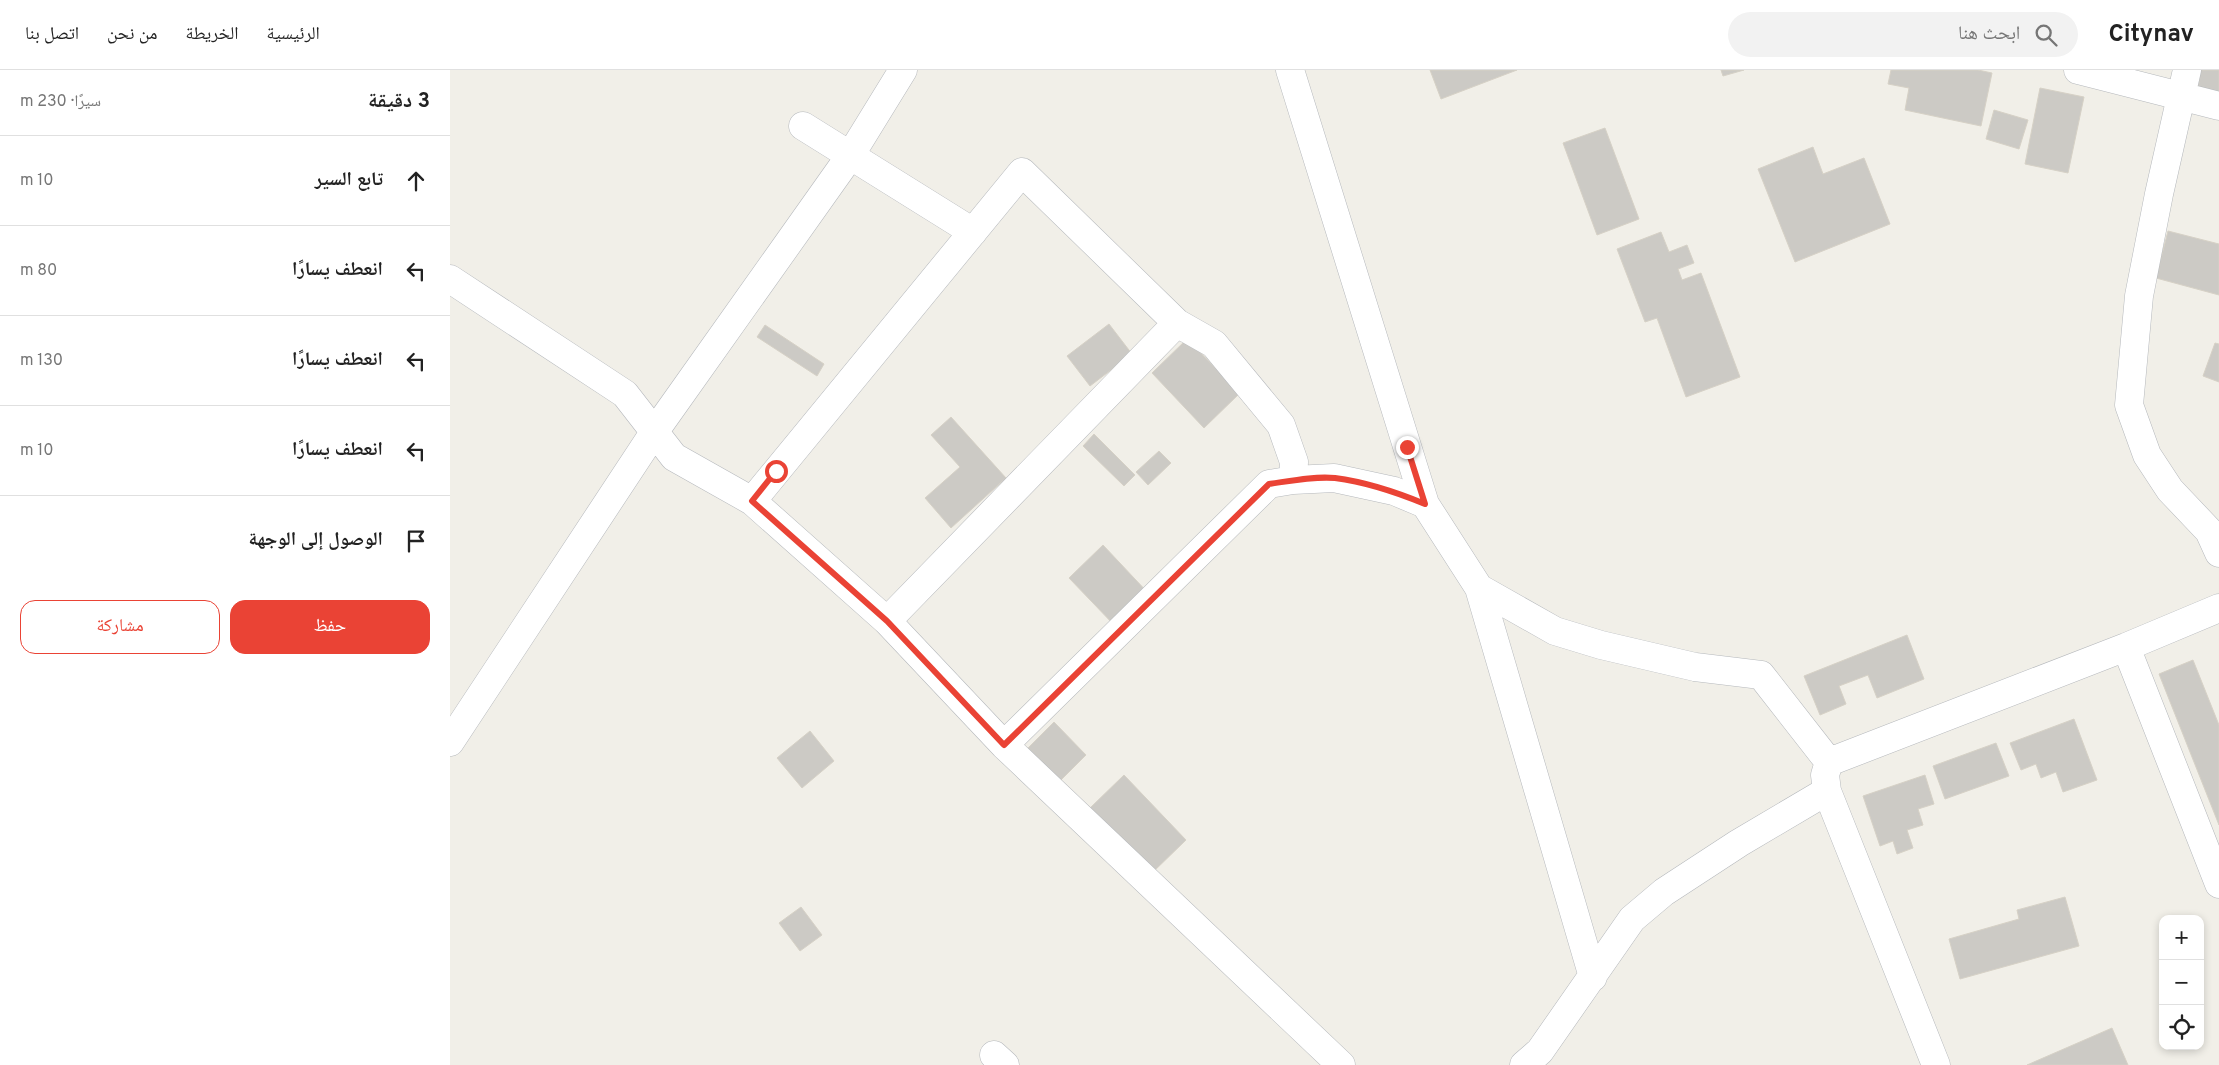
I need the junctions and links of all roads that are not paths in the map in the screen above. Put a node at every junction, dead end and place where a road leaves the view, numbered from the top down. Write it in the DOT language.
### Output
graph roads {
  1 [pos="903,70"];
  2 [pos="1290,70"];
  3 [pos="2078,70"];
  4 [pos="2187,70"];
  5 [pos="2181,97"];
  6 [pos="2219,106"];
  7 [pos="803,126"];
  8 [pos="850,156"];
  9 [pos="973,232"];
  10 [pos="450,279"];
  11 [pos="1177,323"];
  12 [pos="655,431"];
  13 [pos="1293,480"];
  14 [pos="752,501"];
  15 [pos="1425,504"];
  16 [pos="2219,553"];
  17 [pos="1479,588"];
  18 [pos="2219,608"];
  19 [pos="887,621"];
  20 [pos="2126,647"];
  21 [pos="450,742"];
  22 [pos="1004,745"];
  23 [pos="1829,762"];
  24 [pos="1827,791"];
  25 [pos="2219,884"];
  26 [pos="1593,976"];
  27 [pos="1341,1065"];
  28 [pos="1524,1065"];
  29 [pos="1936,1065"];
  1 -- 8 [label="street"];
  2 -- 15 [label="street"];
  3 -- 5 [label="street"];
  4 -- 5 [label="street"];
  5 -- 6 [label="street"];
  5 -- 16 [label="street"];
  7 -- 8 [label="street"];
  8 -- 9 [label="street"];
  8 -- 12 [label="street"];
  9 -- 11 [label="street"];
  9 -- 14 [label="street"];
  10 -- 12 [label="street"];
  11 -- 13 [label="street"];
  11 -- 19 [label="street"];
  12 -- 14 [label="street"];
  12 -- 21 [label="street"];
  13 -- 15 [label="street"];
  13 -- 22 [label="street"];
  14 -- 19 [label="street"];
  15 -- 17 [label="street"];
  17 -- 23 [label="street"];
  17 -- 26 [label="street"];
  18 -- 20 [label="street"];
  19 -- 22 [label="street"];
  20 -- 23 [label="street"];
  20 -- 25 [label="street"];
  22 -- 27 [label="street"];
  23 -- 24 [label="street"];
  24 -- 26 [label="street"];
  24 -- 29 [label="street"];
  26 -- 28 [label="street"];
}
